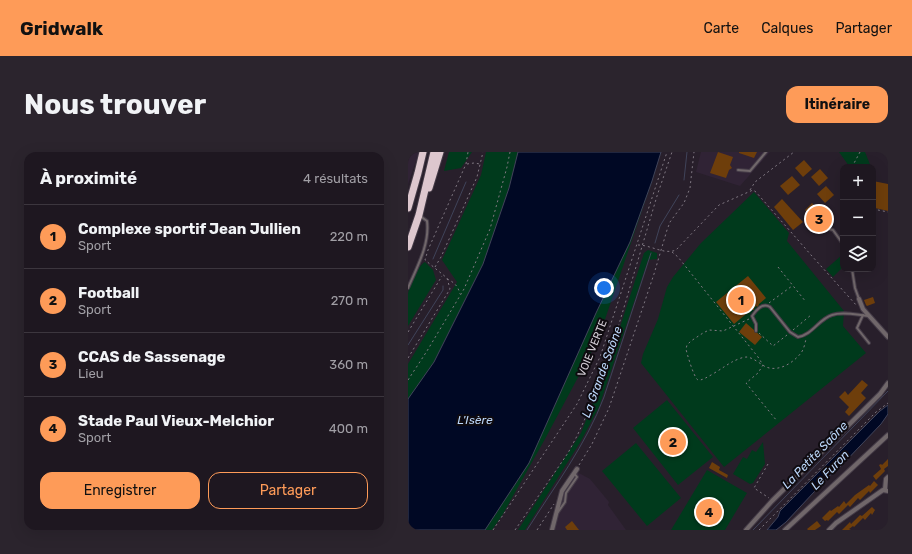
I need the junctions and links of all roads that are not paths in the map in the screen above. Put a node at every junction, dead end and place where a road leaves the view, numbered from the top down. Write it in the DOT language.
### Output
graph roads {
  1 [pos="423,152"];
  2 [pos="434,152"];
  3 [pos="440,152"];
  4 [pos="766,152"];
  5 [pos="738,170"];
  6 [pos="408,208"];
  7 [pos="419,216"];
  8 [pos="828,229"];
  9 [pos="840,240"];
  10 [pos="408,247"];
  11 [pos="852,272"];
  12 [pos="408,288"];
  13 [pos="858,299"];
  14 [pos="863,315"];
  15 [pos="869,316"];
  16 [pos="756,330"];
  17 [pos="888,337"];
  18 [pos="869,343"];
  19 [pos="888,383"];
  20 [pos="888,435"];
  21 [pos="577,468"];
  22 [pos="574,473"];
  23 [pos="888,477"];
  24 [pos="887,490"];
  25 [pos="557,513"];
  26 [pos="552,530"];
  27 [pos="746,530"];
  28 [pos="785,530"];
  29 [pos="829,530"];
  1 -- 6 [label="highway"];
  2 -- 7 [label="highway"];
  3 -- 7 [label="highway"];
  4 -- 5 [label="lane"];
  7 -- 10 [label="highway"];
  7 -- 12 [label="lane"];
  8 -- 9 [label="lane"];
  11 -- 13 [label="lane"];
  13 -- 15 [label="street"];
  14 -- 15 [label="lane"];
  14 -- 16 [label="lane"];
  14 -- 18 [label="lane"];
  15 -- 17 [label="street"];
  19 -- 27 [label="street"];
  20 -- 28 [label="street"];
  21 -- 22 [label="street"];
  22 -- 25 [label="street"];
  22 -- 25 [label="lane"];
  23 -- 24 [label="street"];
  24 -- 29 [label="street"];
  25 -- 26 [label="street"];
}
